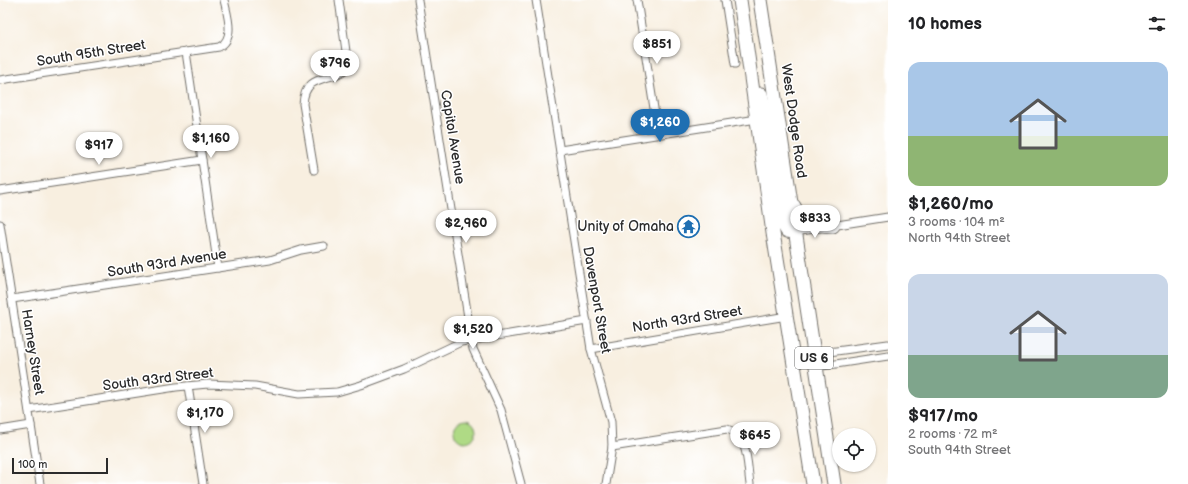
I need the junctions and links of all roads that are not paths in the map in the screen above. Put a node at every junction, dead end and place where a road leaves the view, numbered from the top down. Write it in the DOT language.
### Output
graph roads {
  1 [pos="224,0"];
  2 [pos="339,0"];
  3 [pos="418,0"];
  4 [pos="536,0"];
  5 [pos="637,0"];
  6 [pos="725,0"];
  7 [pos="740,0"];
  8 [pos="760,0"];
  9 [pos="186,52"];
  10 [pos="748,56"];
  11 [pos="735,64"];
  12 [pos="0,80"];
  13 [pos="757,119"];
  14 [pos="658,134"];
  15 [pos="560,150"];
  16 [pos="202,160"];
  17 [pos="314,170"];
  18 [pos="788,189"];
  19 [pos="0,191"];
  20 [pos="888,217"];
  21 [pos="0,224"];
  22 [pos="833,226"];
  23 [pos="795,232"];
  24 [pos="324,246"];
  25 [pos="218,268"];
  26 [pos="12,299"];
  27 [pos="786,316"];
  28 [pos="587,321"];
  29 [pos="472,340"];
  30 [pos="888,344"];
  31 [pos="591,349"];
  32 [pos="814,354"];
  33 [pos="888,356"];
  34 [pos="816,367"];
  35 [pos="188,386"];
  36 [pos="29,410"];
  37 [pos="31,425"];
  38 [pos="0,430"];
  39 [pos="612,447"];
  40 [pos="40,484"];
  41 [pos="203,484"];
  42 [pos="521,484"];
  43 [pos="606,484"];
  44 [pos="750,484"];
  45 [pos="813,484"];
  46 [pos="834,484"];
  1 -- 9 [label="street, South 95th Street"];
  2 -- 17 [label="street"];
  3 -- 29 [label="street, Capitol Avenue"];
  4 -- 15 [label="street, Davenport Street"];
  5 -- 14 [label="street"];
  6 -- 11 [label="street"];
  7 -- 10 [label="highway, US 6"];
  8 -- 18 [label="highway, West Dodge Road / US 6"];
  9 -- 12 [label="street, South 95th Street"];
  9 -- 16 [label="street"];
  10 -- 13 [label="highway, US 6"];
  10 -- 23 [label="highway"];
  13 -- 14 [label="street"];
  13 -- 27 [label="highway, US 6"];
  14 -- 15 [label="street"];
  15 -- 28 [label="street, Davenport Street"];
  16 -- 19 [label="street"];
  16 -- 25 [label="street"];
  18 -- 22 [label="highway"];
  18 -- 23 [label="highway, West Dodge Road / US 6"];
  20 -- 22 [label="street"];
  21 -- 26 [label="street, Harney Street"];
  22 -- 23 [label="street"];
  23 -- 32 [label="highway, West Dodge Road / US 6"];
  24 -- 25 [label="street, South 93rd Avenue"];
  25 -- 26 [label="street, South 93rd Avenue"];
  26 -- 36 [label="street, Harney Street"];
  27 -- 31 [label="street, North 93rd Street"];
  27 -- 45 [label="highway, US 6"];
  28 -- 29 [label="street"];
  28 -- 31 [label="street, Davenport Street"];
  29 -- 35 [label="street, South 93rd Street"];
  29 -- 42 [label="street, Capitol Avenue"];
  30 -- 32 [label="street"];
  31 -- 39 [label="street, Davenport Street"];
  32 -- 34 [label="highway, West Dodge Road / US 6"];
  33 -- 34 [label="street"];
  34 -- 46 [label="highway, West Dodge Road / US 6"];
  35 -- 36 [label="street, South 93rd Street"];
  35 -- 41 [label="street"];
  36 -- 37 [label="street, Harney Street"];
  37 -- 38 [label="street"];
  37 -- 40 [label="street, Harney Street"];
  39 -- 43 [label="street, Davenport Street"];
  39 -- 44 [label="street"];
}
